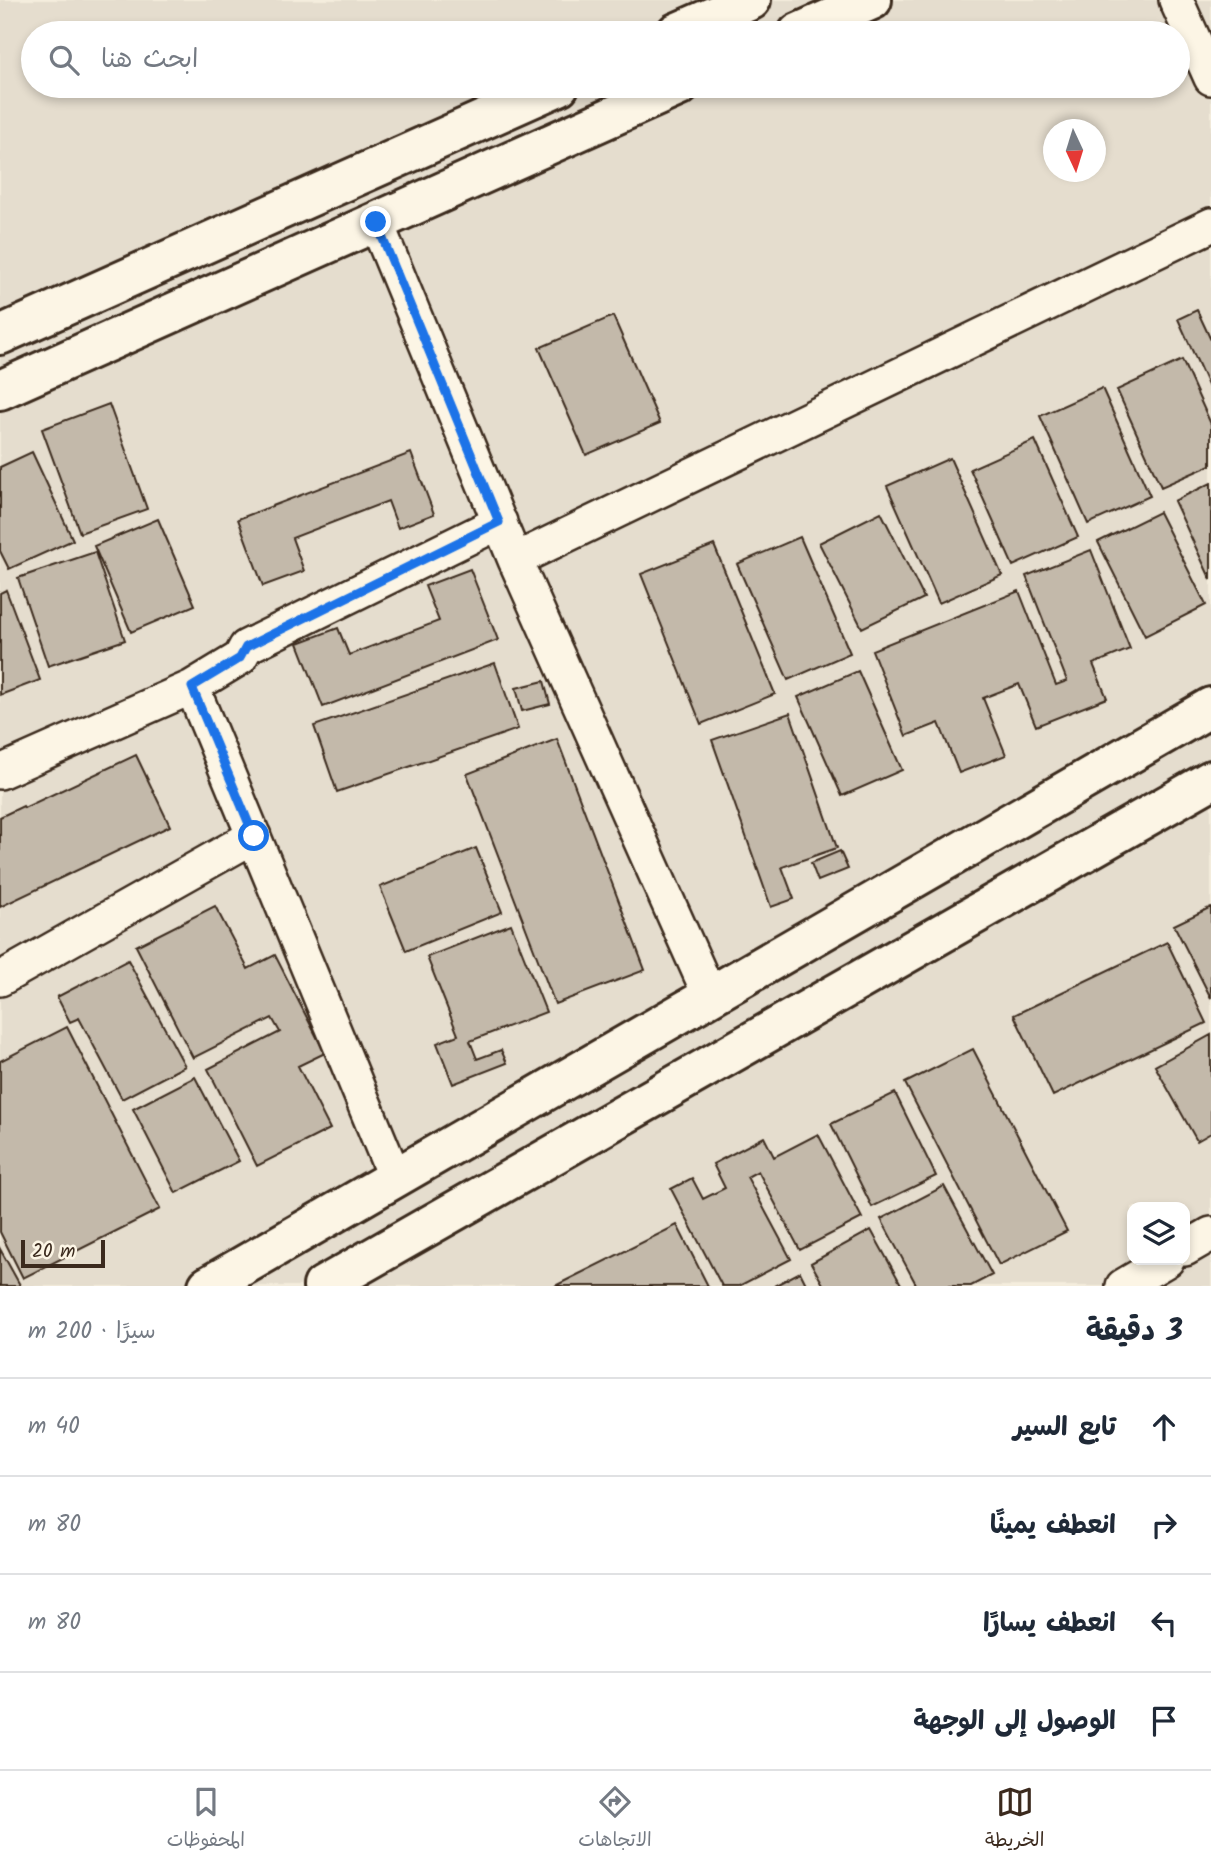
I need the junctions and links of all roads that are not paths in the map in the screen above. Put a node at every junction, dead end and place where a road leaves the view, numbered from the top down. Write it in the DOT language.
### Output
graph roads {
  1 [pos="751,0"];
  2 [pos="872,0"];
  3 [pos="1176,0"];
  4 [pos="703,21"];
  5 [pos="825,21"];
  6 [pos="1185,21"];
  7 [pos="1190,31"];
  8 [pos="1211,78"];
  9 [pos="532,98"];
  10 [pos="653,98"];
  11 [pos="376,222"];
  12 [pos="1211,225"];
  13 [pos="0,335"];
  14 [pos="0,390"];
  15 [pos="499,522"];
  16 [pos="515,561"];
  17 [pos="192,687"];
  18 [pos="1211,707"];
  19 [pos="0,772"];
  20 [pos="1211,780"];
  21 [pos="254,836"];
  22 [pos="0,979"];
  23 [pos="710,996"];
  24 [pos="396,1178"];
  25 [pos="1211,1234"];
  26 [pos="1190,1246"];
  27 [pos="1159,1265"];
  28 [pos="208,1286"];
  29 [pos="323,1286"];
  30 [pos="1123,1286"];
  1 -- 4 [label="street"];
  2 -- 5 [label="street"];
  3 -- 6 [label="street"];
  7 -- 8 [label="street"];
  9 -- 13 [label="street"];
  10 -- 11 [label="street"];
  11 -- 14 [label="street"];
  11 -- 15 [label="street"];
  12 -- 16 [label="street"];
  15 -- 16 [label="street"];
  15 -- 17 [label="street"];
  16 -- 23 [label="street"];
  17 -- 19 [label="street"];
  17 -- 21 [label="street"];
  18 -- 23 [label="street"];
  20 -- 29 [label="street"];
  21 -- 22 [label="street"];
  21 -- 24 [label="street"];
  23 -- 24 [label="street"];
  24 -- 28 [label="street"];
  25 -- 26 [label="street"];
  27 -- 30 [label="street"];
}
